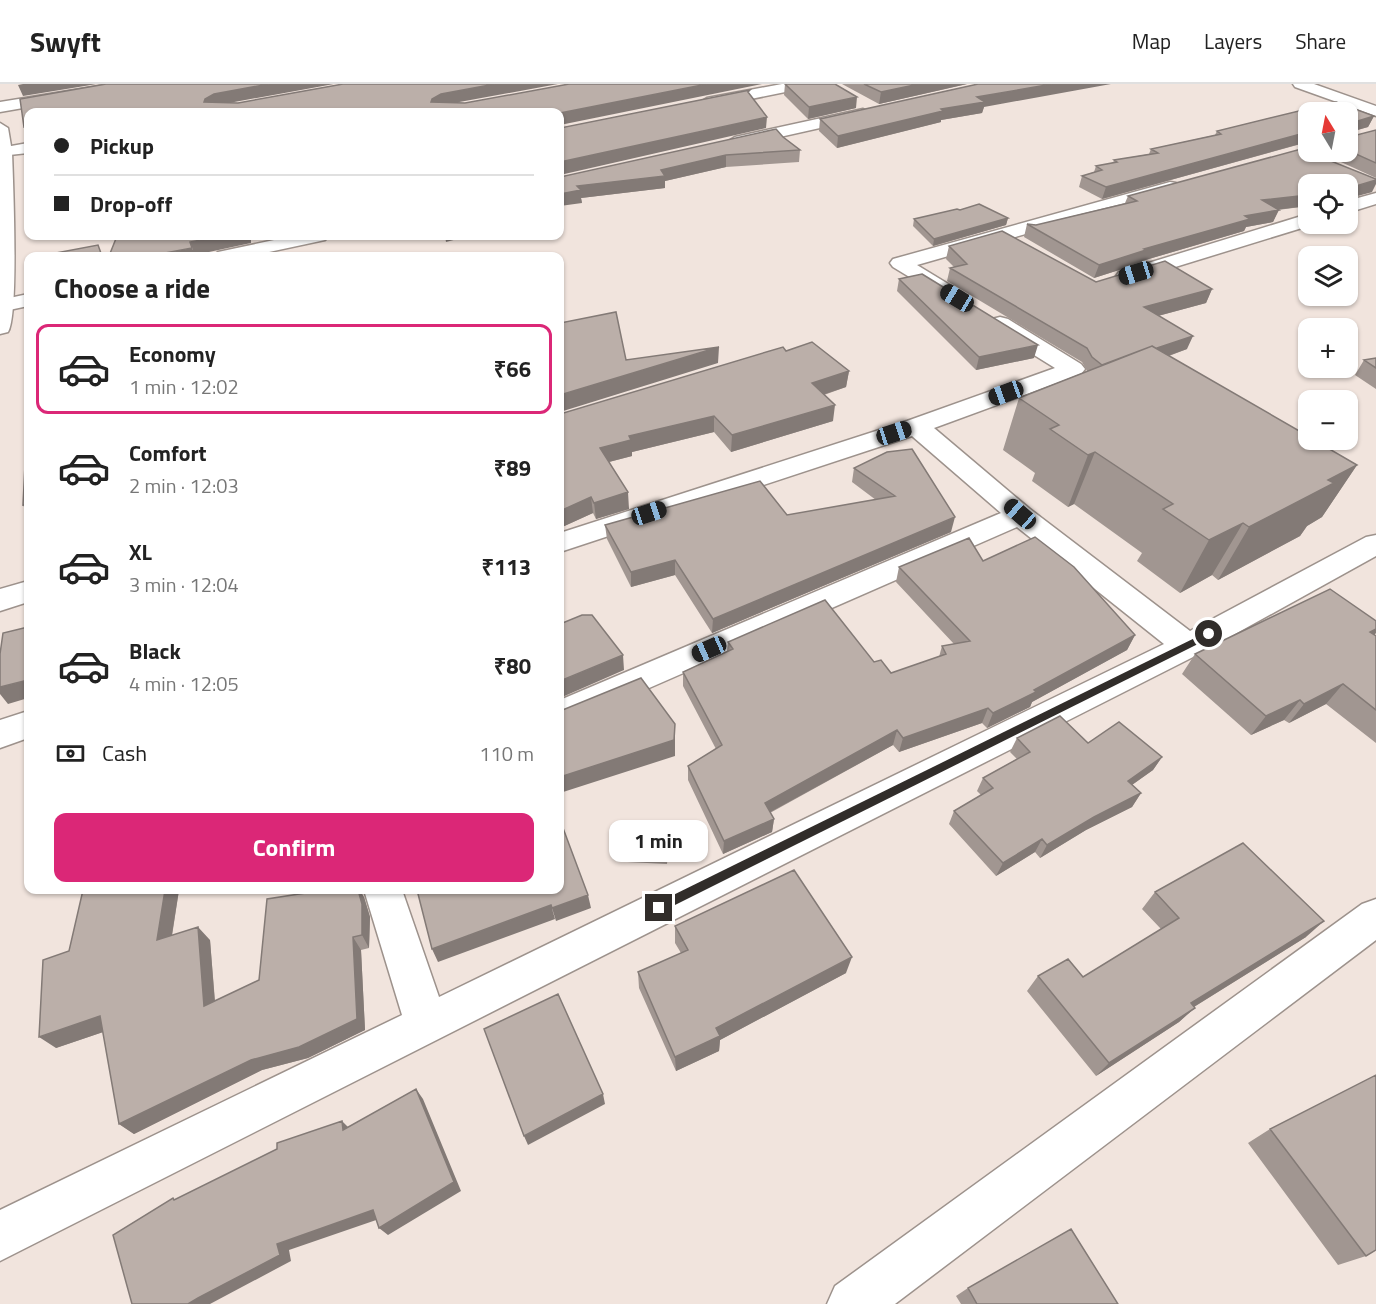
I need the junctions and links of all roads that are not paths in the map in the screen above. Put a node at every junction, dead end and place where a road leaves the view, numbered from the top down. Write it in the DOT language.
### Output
graph roads {
  1 [pos="138,84"];
  2 [pos="805,84"];
  3 [pos="1300,84"];
  4 [pos="857,100"];
  5 [pos="693,106"];
  6 [pos="0,107"];
  7 [pos="1376,111"];
  8 [pos="0,128"];
  9 [pos="719,146"];
  10 [pos="24,149"];
  11 [pos="4,152"];
  12 [pos="1194,181"];
  13 [pos="1376,198"];
  14 [pos="1358,204"];
  15 [pos="1298,223"];
  16 [pos="1000,234"];
  17 [pos="273,240"];
  18 [pos="1020,246"];
  19 [pos="237,252"];
  20 [pos="1104,283"];
  21 [pos="24,303"];
  22 [pos="1,317"];
  23 [pos="916,426"];
  24 [pos="1020,514"];
  25 [pos="564,542"];
  26 [pos="1376,544"];
  27 [pos="24,592"];
  28 [pos="0,600"];
  29 [pos="1188,646"];
  30 [pos="564,712"];
  31 [pos="24,725"];
  32 [pos="0,734"];
  33 [pos="384,894"];
  34 [pos="1376,917"];
  35 [pos="426,1023"];
  36 [pos="0,1236"];
  37 [pos="853,1304"];
  1 -- 6 [label="street"];
  2 -- 5 [label="street"];
  3 -- 7 [label="street"];
  4 -- 9 [label="street"];
  8 -- 11 [label="street"];
  10 -- 11 [label="street"];
  11 -- 22 [label="street"];
  12 -- 16 [label="street"];
  13 -- 14 [label="street"];
  15 -- 20 [label="street"];
  16 -- 18 [label="street"];
  16 -- 23 [label="street"];
  17 -- 19 [label="street"];
  21 -- 22 [label="street"];
  23 -- 24 [label="street"];
  23 -- 25 [label="street"];
  24 -- 29 [label="street"];
  24 -- 30 [label="street"];
  26 -- 29 [label="street"];
  27 -- 28 [label="street"];
  29 -- 35 [label="street"];
  31 -- 32 [label="street"];
  33 -- 35 [label="street"];
  34 -- 37 [label="street"];
  35 -- 36 [label="street"];
}
